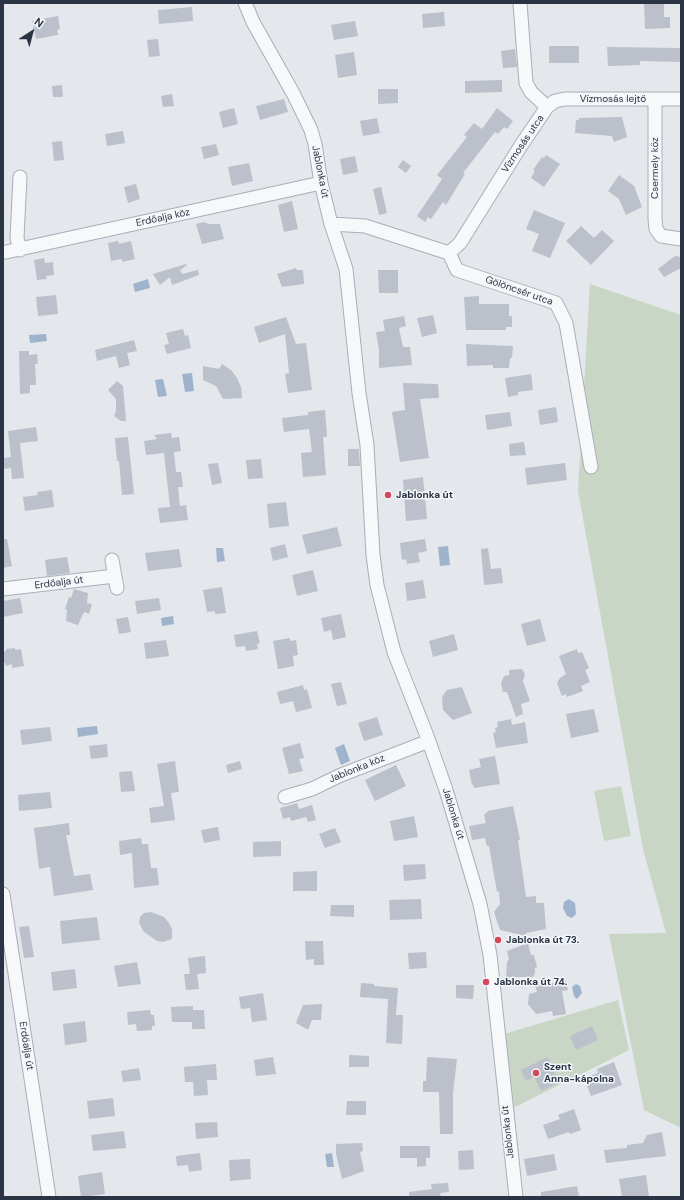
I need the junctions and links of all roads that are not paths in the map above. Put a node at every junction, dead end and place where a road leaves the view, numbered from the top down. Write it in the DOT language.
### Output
graph roads {
  1 [pos="245,3"];
  2 [pos="520,3"];
  3 [pos="655,99"];
  4 [pos="681,99"];
  5 [pos="547,107"];
  6 [pos="20,177"];
  7 [pos="321,183"];
  8 [pos="331,224"];
  9 [pos="681,240"];
  10 [pos="20,250"];
  11 [pos="6,252"];
  12 [pos="449,253"];
  13 [pos="591,467"];
  14 [pos="112,560"];
  15 [pos="3,590"];
  16 [pos="429,741"];
  17 [pos="285,798"];
  18 [pos="3,894"];
  19 [pos="49,1197"];
  20 [pos="516,1197"];
  1 -- 7 [label="street, Jablonka út"];
  2 -- 5 [label="street, Vízmosás utca"];
  3 -- 4 [label="street, Vízmosás lejtő"];
  3 -- 5 [label="street, Vízmosás lejtő"];
  3 -- 9 [label="street, Csermely köz"];
  5 -- 12 [label="street, Vízmosás utca"];
  6 -- 10 [label="street"];
  7 -- 8 [label="street, Jablonka út"];
  7 -- 10 [label="street, Erdőalja köz"];
  8 -- 12 [label="street"];
  8 -- 16 [label="street, Jablonka út"];
  10 -- 11 [label="street, Erdőalja köz"];
  12 -- 13 [label="street, Gölöncsér utca"];
  14 -- 15 [label="street, Erdőalja út"];
  16 -- 17 [label="street, Jablonka köz"];
  16 -- 20 [label="street, Jablonka út"];
  18 -- 19 [label="street, Erdőalja út"];
}
